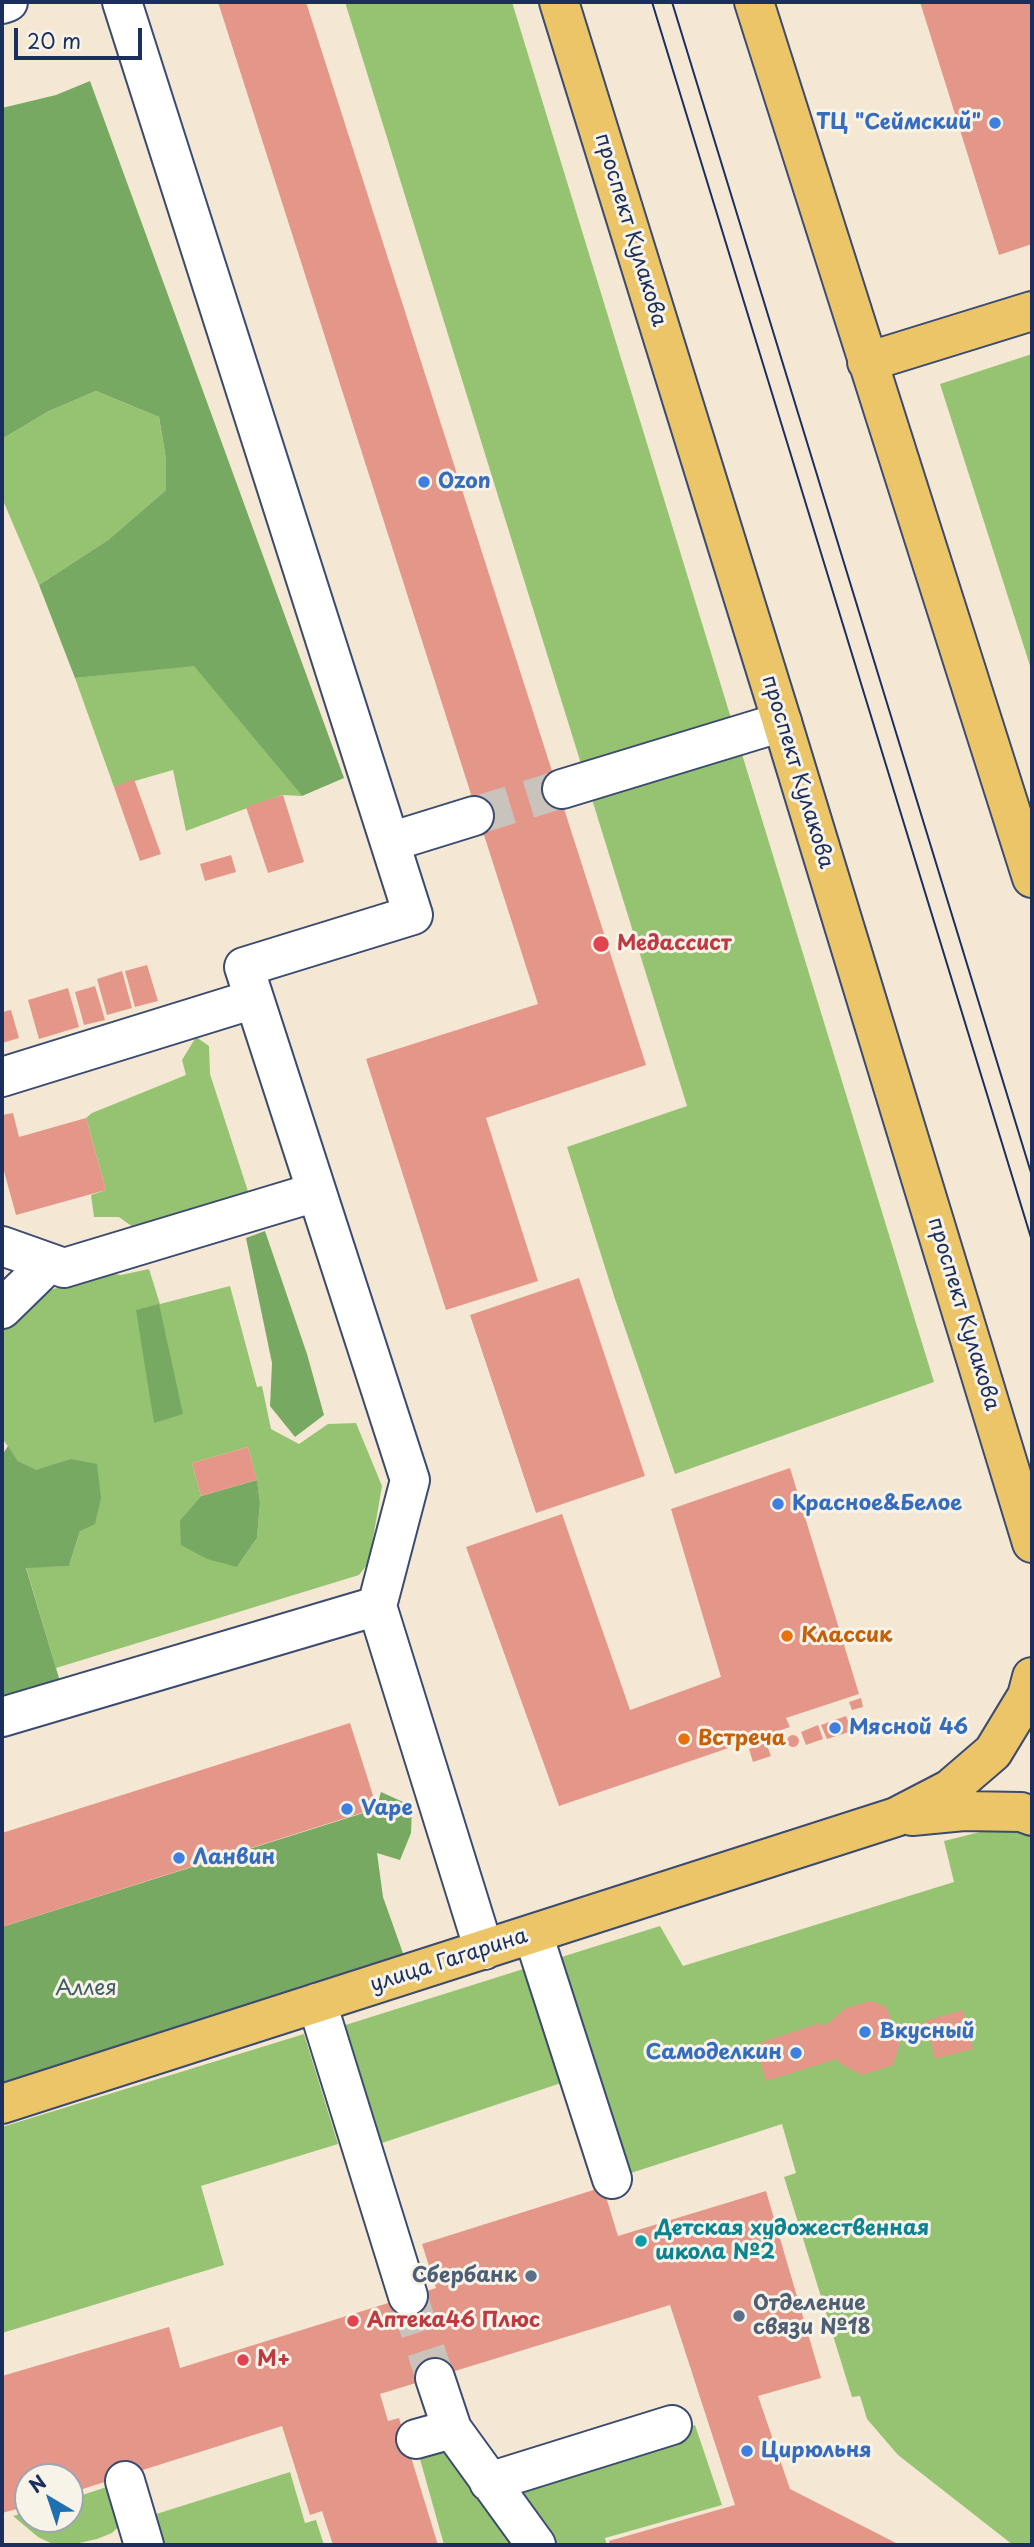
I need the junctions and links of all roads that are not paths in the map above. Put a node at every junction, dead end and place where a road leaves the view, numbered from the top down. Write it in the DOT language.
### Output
graph roads {
  1 [pos="8,2"];
  2 [pos="122,2"];
  3 [pos="559,2"];
  4 [pos="754,2"];
  5 [pos="2,4"];
  6 [pos="1032,311"];
  7 [pos="867,362"];
  8 [pos="782,722"];
  9 [pos="562,789"];
  10 [pos="474,816"];
  11 [pos="390,842"];
  12 [pos="1032,878"];
  13 [pos="254,999"];
  14 [pos="2,1077"];
  15 [pos="316,1192"];
  16 [pos="2,1246"];
  17 [pos="50,1264"];
  18 [pos="2,1310"];
  19 [pos="1032,1543"];
  20 [pos="377,1606"];
  21 [pos="1032,1677"];
  22 [pos="2,1717"];
  23 [pos="1032,1816"];
  24 [pos="897,1817"];
  25 [pos="533,1934"];
  26 [pos="484,1950"];
  27 [pos="317,2003"];
  28 [pos="2,2104"];
  29 [pos="612,2179"];
  30 [pos="408,2296"];
  31 [pos="435,2378"];
  32 [pos="672,2425"];
  33 [pos="452,2429"];
  34 [pos="416,2439"];
  35 [pos="125,2482"];
  36 [pos="489,2482"];
  37 [pos="144,2545"];
  38 [pos="536,2545"];
  1 -- 5 [label="lane"];
  2 -- 11 [label="lane"];
  3 -- 8 [label="main road, проспект Кулакова"];
  4 -- 7 [label="main road"];
  6 -- 7 [label="main road"];
  7 -- 12 [label="main road"];
  8 -- 9 [label="lane"];
  8 -- 19 [label="main road, проспект Кулакова"];
  10 -- 11 [label="lane"];
  11 -- 13 [label="lane"];
  13 -- 14 [label="lane"];
  13 -- 15 [label="lane"];
  15 -- 17 [label="lane"];
  15 -- 20 [label="lane"];
  16 -- 17 [label="lane"];
  17 -- 18 [label="lane"];
  20 -- 22 [label="lane"];
  20 -- 26 [label="lane"];
  21 -- 24 [label="main road"];
  23 -- 24 [label="main road"];
  24 -- 25 [label="main road, улица Гагарина"];
  25 -- 26 [label="main road, улица Гагарина"];
  25 -- 29 [label="lane"];
  26 -- 27 [label="main road, улица Гагарина"];
  27 -- 28 [label="main road, улица Гагарина"];
  27 -- 30 [label="lane"];
  31 -- 33 [label="lane"];
  32 -- 36 [label="lane"];
  33 -- 34 [label="lane"];
  33 -- 36 [label="lane"];
  35 -- 37 [label="lane"];
  36 -- 38 [label="lane"];
}
